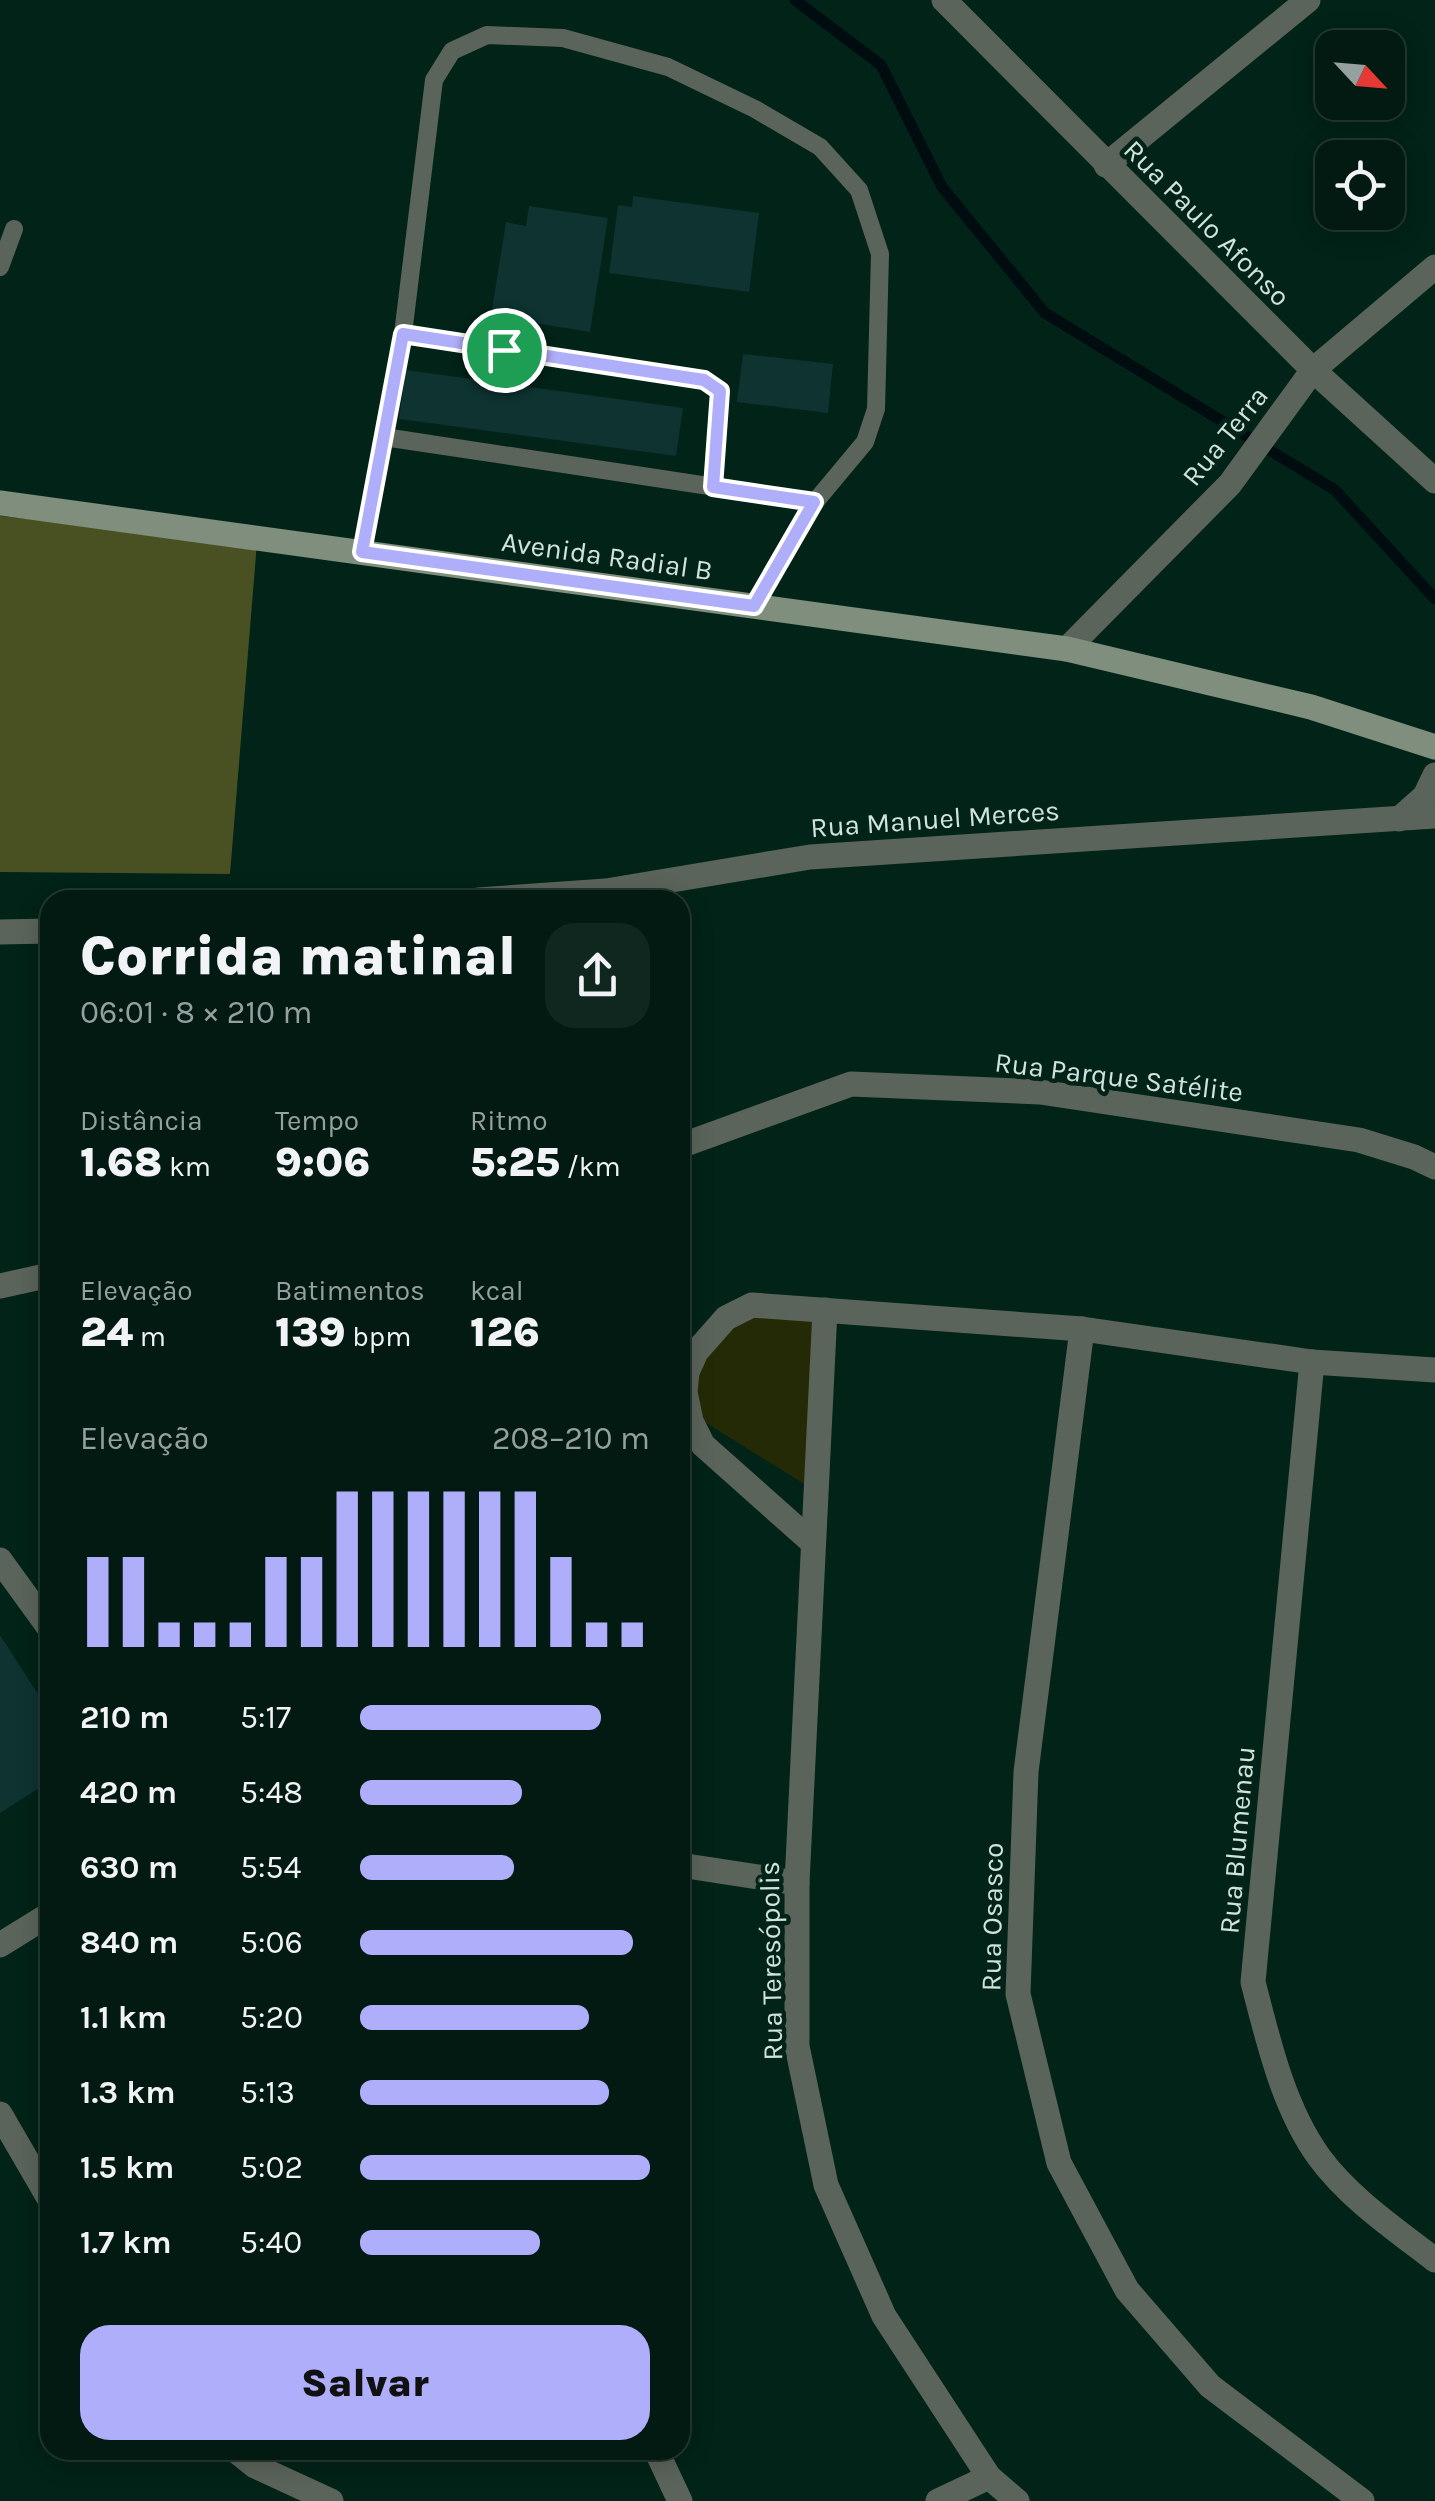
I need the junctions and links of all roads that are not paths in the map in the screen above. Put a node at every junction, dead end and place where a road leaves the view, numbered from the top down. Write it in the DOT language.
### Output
graph roads {
  1 [pos="944,0"];
  2 [pos="1308,0"];
  3 [pos="1106,165"];
  4 [pos="14,228"];
  5 [pos="1435,266"];
  6 [pos="0,267"];
  7 [pos="403,334"];
  8 [pos="1313,370"];
  9 [pos="384,437"];
  10 [pos="1435,481"];
  11 [pos="713,487"];
  12 [pos="814,502"];
  13 [pos="0,503"];
  14 [pos="362,552"];
  15 [pos="754,606"];
  16 [pos="1066,649"];
  17 [pos="1435,747"];
  18 [pos="1435,774"];
  19 [pos="1435,816"];
  20 [pos="1399,818"];
  21 [pos="612,890"];
  22 [pos="40,931"];
  23 [pos="0,932"];
  24 [pos="690,1142"];
  25 [pos="1435,1167"];
  26 [pos="40,1276"];
  27 [pos="0,1286"];
  28 [pos="825,1310"];
  29 [pos="1082,1330"];
  30 [pos="1312,1362"];
  31 [pos="690,1367"];
  32 [pos="1435,1370"];
  33 [pos="690,1416"];
  34 [pos="812,1542"];
  35 [pos="0,1560"];
  36 [pos="40,1615"];
  37 [pos="690,1867"];
  38 [pos="797,1883"];
  39 [pos="40,1920"];
  40 [pos="0,1945"];
  41 [pos="0,2114"];
  42 [pos="40,2183"];
  43 [pos="1435,2260"];
  44 [pos="247,2460"];
  45 [pos="661,2460"];
  46 [pos="989,2477"];
  47 [pos="331,2501"];
  48 [pos="680,2501"];
  49 [pos="938,2501"];
  50 [pos="1016,2501"];
  51 [pos="1362,2501"];
  1 -- 3 [label="street, Rua Paulo Afonso"];
  2 -- 3 [label="street"];
  3 -- 8 [label="street, Rua Paulo Afonso"];
  4 -- 6 [label="lane"];
  5 -- 8 [label="street, Rua Terra"];
  7 -- 9 [label="lane"];
  7 -- 11 [label="lane"];
  7 -- 12 [label="lane"];
  8 -- 10 [label="street, Rua Paulo Afonso"];
  8 -- 16 [label="street, Rua Terra"];
  9 -- 11 [label="lane"];
  9 -- 14 [label="lane"];
  11 -- 12 [label="lane"];
  12 -- 15 [label="lane"];
  13 -- 14 [label="main road, Avenida Radial B"];
  14 -- 15 [label="main road, Avenida Radial B"];
  15 -- 16 [label="main road, Avenida Radial B"];
  16 -- 17 [label="main road, Avenida Radial B"];
  18 -- 20 [label="street"];
  19 -- 20 [label="street, Rua Manuel Merces"];
  20 -- 21 [label="street, Rua Manuel Merces"];
  22 -- 23 [label="street"];
  24 -- 25 [label="street, Rua Parque Satélite"];
  26 -- 27 [label="street"];
  28 -- 29 [label="street"];
  28 -- 31 [label="street"];
  28 -- 34 [label="street, Rua Teresópolis"];
  29 -- 30 [label="street"];
  29 -- 51 [label="street, Rua Osasco"];
  30 -- 32 [label="street"];
  30 -- 43 [label="street, Rua Blumenau"];
  33 -- 34 [label="street"];
  34 -- 38 [label="street, Rua Teresópolis"];
  35 -- 36 [label="street"];
  37 -- 38 [label="street"];
  38 -- 46 [label="street, Rua Teresópolis"];
  39 -- 40 [label="street"];
  41 -- 42 [label="street"];
  44 -- 47 [label="street"];
  45 -- 48 [label="street"];
  46 -- 49 [label="street"];
  46 -- 50 [label="street, Rua Teresópolis"];
}
